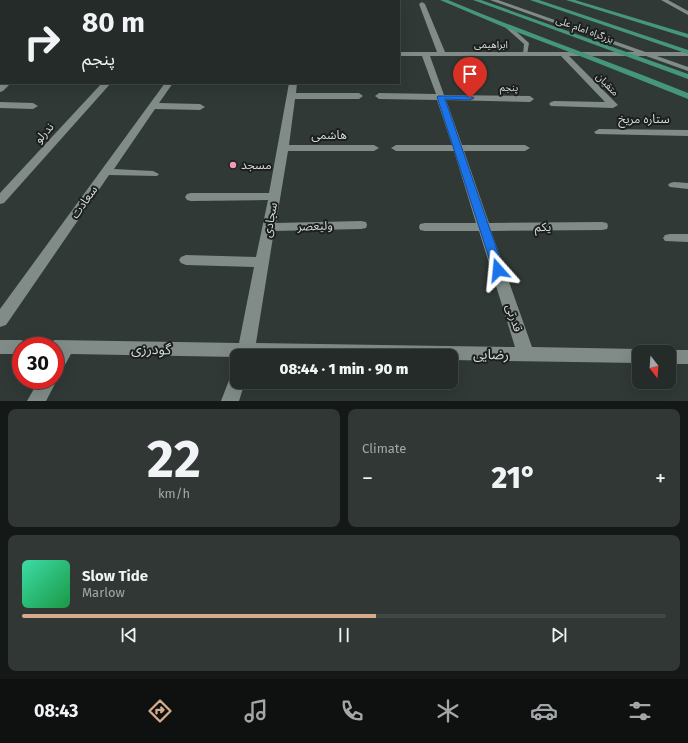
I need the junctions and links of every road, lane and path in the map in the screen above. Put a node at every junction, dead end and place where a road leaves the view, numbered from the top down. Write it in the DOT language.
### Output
graph roads {
  1 [pos="443,0"];
  2 [pos="476,0"];
  3 [pos="493,0"];
  4 [pos="506,0"];
  5 [pos="533,0"];
  6 [pos="569,0"];
  7 [pos="664,0"];
  8 [pos="422,4"];
  9 [pos="688,13"];
  10 [pos="508,27"];
  11 [pos="688,36"];
  12 [pos="688,53"];
  13 [pos="400,54"];
  14 [pos="425,54"];
  15 [pos="442,54"];
  16 [pos="525,54"];
  17 [pos="563,54"];
  18 [pos="583,54"];
  19 [pos="688,62"];
  20 [pos="688,69"];
  21 [pos="688,77"];
  22 [pos="106,84"];
  23 [pos="168,84"];
  24 [pos="293,84"];
  25 [pos="291,96"];
  26 [pos="359,96"];
  27 [pos="379,96"];
  28 [pos="688,96"];
  29 [pos="441,97"];
  30 [pos="530,99"];
  31 [pos="554,104"];
  32 [pos="0,105"];
  33 [pos="33,106"];
  34 [pos="153,106"];
  35 [pos="200,107"];
  36 [pos="599,132"];
  37 [pos="688,133"];
  38 [pos="457,147"];
  39 [pos="283,148"];
  40 [pos="374,148"];
  41 [pos="396,148"];
  42 [pos="525,148"];
  43 [pos="106,172"];
  44 [pos="154,174"];
  45 [pos="674,185"];
  46 [pos="688,186"];
  47 [pos="274,196"];
  48 [pos="191,197"];
  49 [pos="0,200"];
  50 [pos="361,225"];
  51 [pos="602,226"];
  52 [pos="268,227"];
  53 [pos="425,227"];
  54 [pos="484,228"];
  55 [pos="670,238"];
  56 [pos="688,238"];
  57 [pos="186,260"];
  58 [pos="262,262"];
  59 [pos="0,321"];
  60 [pos="0,347"];
  61 [pos="12,347"];
  62 [pos="64,348"];
  63 [pos="247,349"];
  64 [pos="230,353"];
  65 [pos="458,354"];
  66 [pos="526,354"];
  67 [pos="632,356"];
  68 [pos="676,356"];
  69 [pos="688,357"];
  70 [pos="43,389"];
  71 [pos="234,389"];
  72 [pos="36,401"];
  73 [pos="230,401"];
  1 -- 10 [label="highway"];
  2 -- 21 [label="highway, بزرگراه امام علی"];
  3 -- 20 [label="lane"];
  4 -- 19 [label="lane"];
  5 -- 12 [label="highway, بزرگراه امام علی"];
  6 -- 11 [label="highway"];
  7 -- 9 [label="street"];
  8 -- 15 [label="street"];
  10 -- 16 [label="lane"];
  10 -- 18 [label="highway"];
  12 -- 18 [label="street, ابراهیمی"];
  13 -- 14 [label="street, ابراهیمی"];
  14 -- 15 [label="street, ابراهیمی"];
  14 -- 29 [label="street, قدرتی"];
  15 -- 16 [label="street, ابراهیمی"];
  16 -- 17 [label="street, ابراهیمی"];
  17 -- 18 [label="street, ابراهیمی"];
  17 -- 31 [label="street, متقیان"];
  18 -- 28 [label="highway"];
  22 -- 49 [label="street, ندرلو"];
  23 -- 34 [label="street, سعادت"];
  24 -- 25 [label="street, سجادی"];
  25 -- 26 [label="street"];
  25 -- 39 [label="street, سجادی"];
  27 -- 29 [label="street, پنجم"];
  29 -- 30 [label="street, پنجم"];
  29 -- 38 [label="street, قدرتی"];
  32 -- 33 [label="street"];
  34 -- 35 [label="street"];
  34 -- 43 [label="street, سعادت"];
  36 -- 37 [label="street, ستاره مریخ"];
  38 -- 41 [label="street"];
  38 -- 42 [label="street"];
  38 -- 54 [label="street, قدرتی"];
  39 -- 40 [label="street, هاشمی"];
  39 -- 47 [label="street, سجادی"];
  43 -- 44 [label="street"];
  43 -- 59 [label="street, سعادت"];
  45 -- 46 [label="street"];
  47 -- 48 [label="street"];
  47 -- 52 [label="street, سجادی"];
  50 -- 52 [label="street, ولیعصر"];
  51 -- 54 [label="street, یکم"];
  52 -- 58 [label="street, سجادی"];
  53 -- 54 [label="street, یکم"];
  54 -- 66 [label="street, قدرتی"];
  55 -- 56 [label="street"];
  57 -- 58 [label="street"];
  58 -- 63 [label="street, سجادی"];
  60 -- 61 [label="street"];
  62 -- 64 [label="street, گودرزی"];
  65 -- 66 [label="street, رضایی"];
  66 -- 67 [label="street, رضایی"];
  68 -- 69 [label="street"];
  70 -- 72 [label="street"];
  71 -- 73 [label="street"];
}
